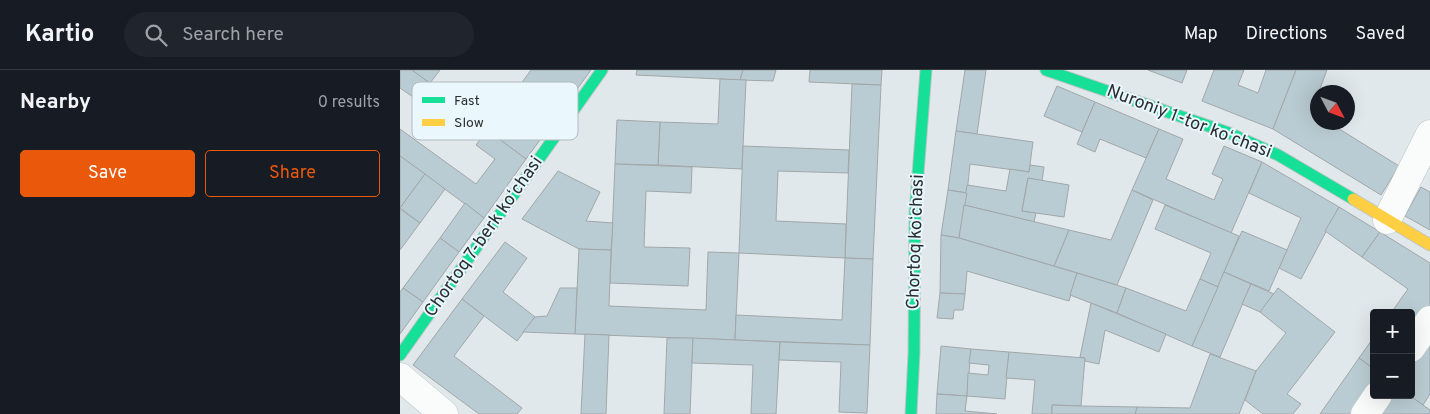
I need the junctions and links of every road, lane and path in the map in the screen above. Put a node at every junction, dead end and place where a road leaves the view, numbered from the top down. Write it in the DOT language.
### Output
graph roads {
  1 [pos="602,70"];
  2 [pos="926,70"];
  3 [pos="1046,70"];
  4 [pos="578,104"];
  5 [pos="1430,134"];
  6 [pos="552,140"];
  7 [pos="1387,220"];
  8 [pos="1430,245"];
  9 [pos="1430,320"];
  10 [pos="1415,342"];
  11 [pos="400,355"];
  12 [pos="400,377"];
  13 [pos="1375,399"];
  14 [pos="444,414"];
  15 [pos="911,414"];
  16 [pos="1365,414"];
  1 -- 4 [label="street, Chortoq 7-berk koʻchasi"];
  2 -- 15 [label="street, Chortoq koʻchasi"];
  3 -- 7 [label="street, Nuroniy 1-tor koʻchasi"];
  5 -- 7 [label="street"];
  6 -- 11 [label="street, Chortoq 7-berk koʻchasi"];
  7 -- 8 [label="street, Nuroniy 1-tor koʻchasi"];
  9 -- 10 [label="street"];
  12 -- 14 [label="street"];
  13 -- 16 [label="street"];
}
